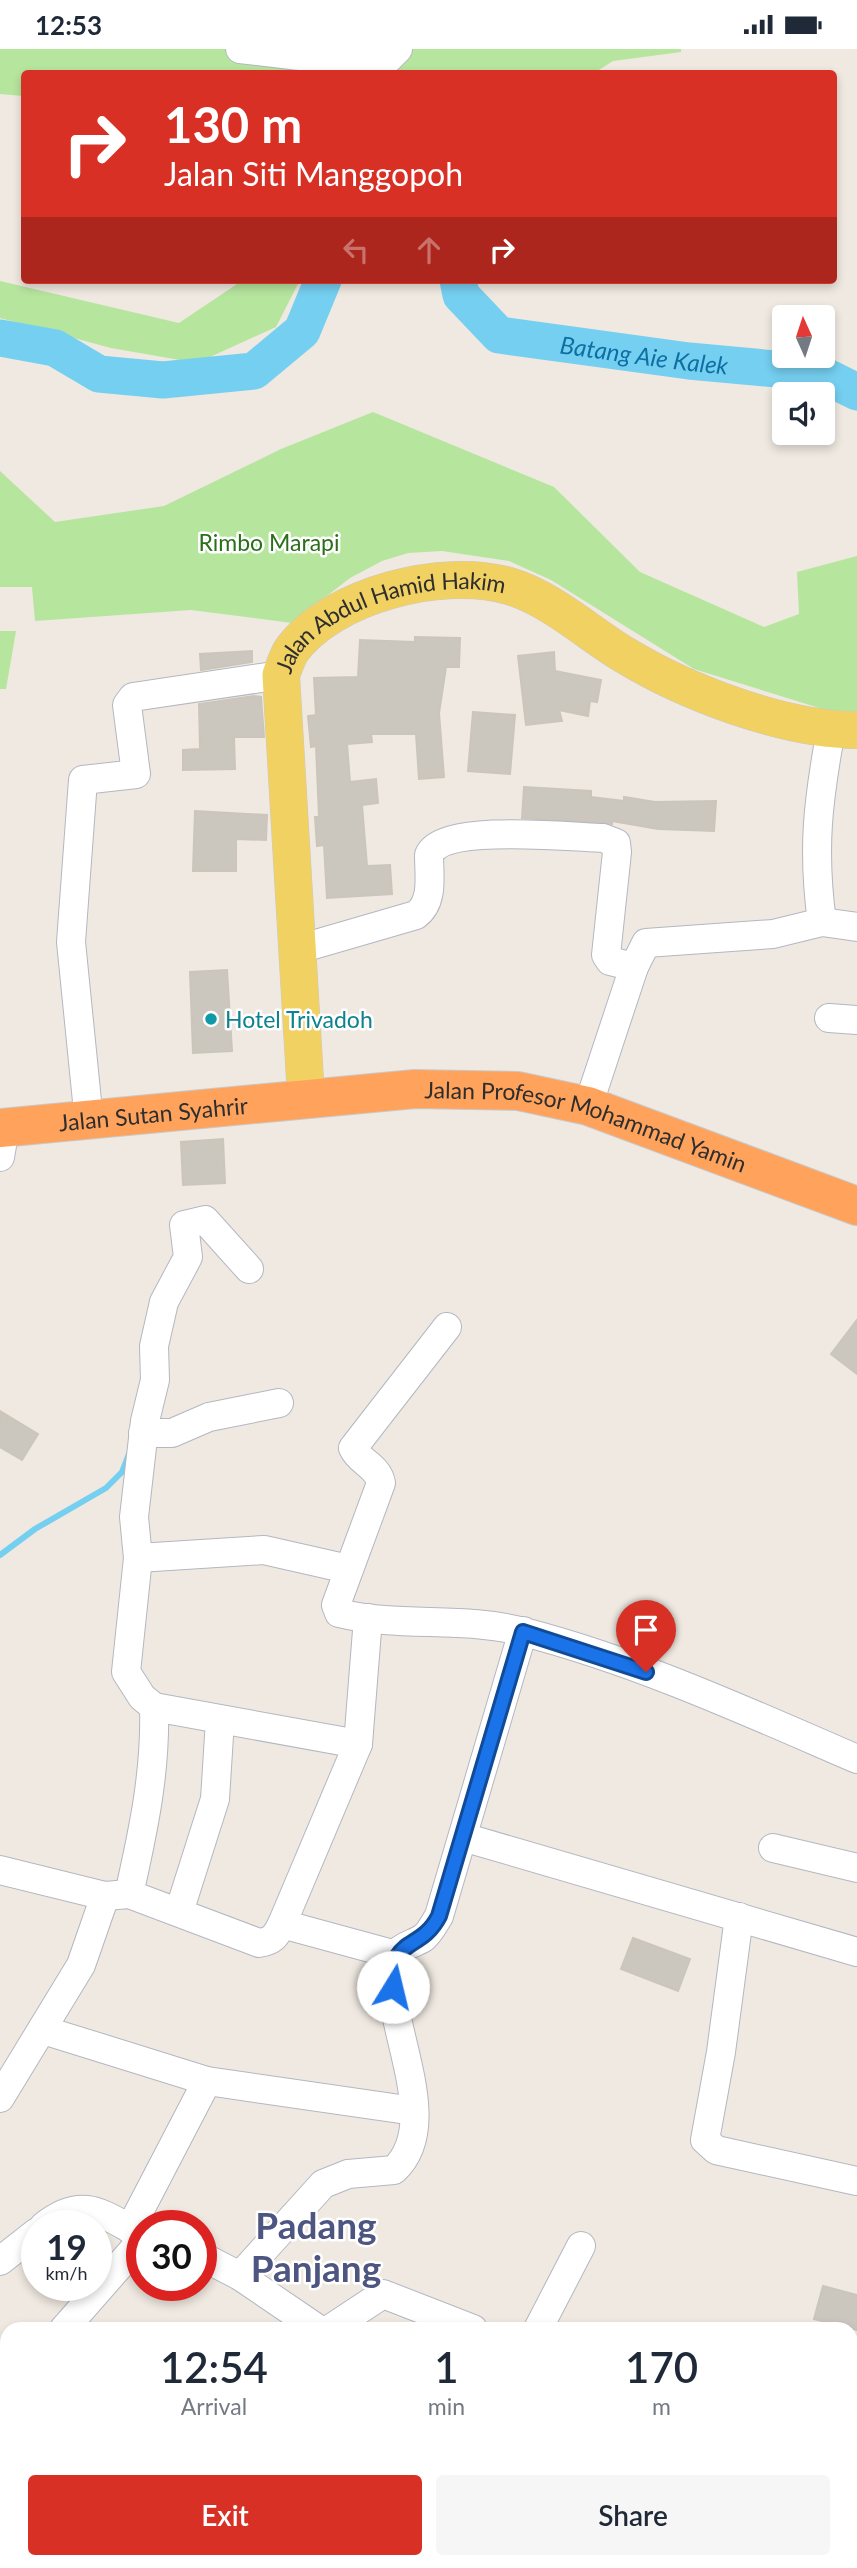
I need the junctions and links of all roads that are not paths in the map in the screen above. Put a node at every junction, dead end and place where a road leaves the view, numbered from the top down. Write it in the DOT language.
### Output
graph roads {
  1 [pos="240,49"];
  2 [pos="398,49"];
  3 [pos="281,675"];
  4 [pos="844,730"];
  5 [pos="822,922"];
  6 [pos="857,927"];
  7 [pos="299,949"];
  8 [pos="634,967"];
  9 [pos="829,1018"];
  10 [pos="857,1020"];
  11 [pos="306,1097"];
  12 [pos="588,1107"];
  13 [pos="89,1121"];
  14 [pos="2,1137"];
  15 [pos="857,1206"];
  16 [pos="249,1269"];
  17 [pos="447,1327"];
  18 [pos="279,1403"];
  19 [pos="144,1433"];
  20 [pos="138,1558"];
  21 [pos="348,1569"];
  22 [pos="368,1618"];
  23 [pos="523,1632"];
  24 [pos="154,1707"];
  25 [pos="220,1720"];
  26 [pos="358,1744"];
  27 [pos="857,1759"];
  28 [pos="463,1837"];
  29 [pos="772,1848"];
  30 [pos="857,1868"];
  31 [pos="0,1870"];
  32 [pos="117,1895"];
  33 [pos="179,1912"];
  34 [pos="739,1917"];
  35 [pos="282,1924"];
  36 [pos="857,1952"];
  37 [pos="396,1955"];
  38 [pos="43,2030"];
  39 [pos="207,2081"];
  40 [pos="0,2098"];
  41 [pos="414,2111"];
  42 [pos="857,2181"];
  43 [pos="149,2210"];
  44 [pos="21,2245"];
  45 [pos="581,2246"];
  46 [pos="126,2249"];
  47 [pos="0,2261"];
  48 [pos="217,2264"];
  49 [pos="240,2276"];
  50 [pos="69,2322"];
  51 [pos="308,2322"];
  52 [pos="341,2322"];
  53 [pos="455,2322"];
  54 [pos="542,2322"];
  1 -- 2 [label="street"];
  3 -- 4 [label="main road, Jalan Abdul Hamid Hakim"];
  3 -- 7 [label="main road, Jalan Abdul Hamid Hakim"];
  3 -- 13 [label="street"];
  4 -- 5 [label="street"];
  5 -- 6 [label="street"];
  5 -- 8 [label="street"];
  7 -- 8 [label="street"];
  7 -- 11 [label="main road, Jalan Abdul Hamid Hakim"];
  8 -- 12 [label="street"];
  9 -- 10 [label="street"];
  11 -- 12 [label="highway, Jalan Profesor Mohammad Yamin"];
  11 -- 13 [label="highway, Jalan Sutan Syahrir"];
  12 -- 15 [label="highway, Jalan Profesor Mohammad Yamin"];
  13 -- 14 [label="highway, Jalan Sutan Syahrir"];
  16 -- 19 [label="street"];
  17 -- 21 [label="street"];
  18 -- 19 [label="street"];
  19 -- 20 [label="street"];
  20 -- 21 [label="street"];
  20 -- 24 [label="street"];
  21 -- 22 [label="street"];
  22 -- 23 [label="street"];
  22 -- 26 [label="street"];
  23 -- 27 [label="street"];
  23 -- 28 [label="street"];
  24 -- 25 [label="street"];
  24 -- 32 [label="street"];
  25 -- 26 [label="street"];
  25 -- 33 [label="street"];
  26 -- 35 [label="street"];
  28 -- 34 [label="street"];
  28 -- 37 [label="street"];
  29 -- 30 [label="street"];
  31 -- 32 [label="street"];
  32 -- 33 [label="street"];
  32 -- 38 [label="street"];
  33 -- 35 [label="street"];
  34 -- 36 [label="street"];
  34 -- 42 [label="street"];
  35 -- 37 [label="street"];
  37 -- 41 [label="street"];
  38 -- 39 [label="street"];
  38 -- 40 [label="street"];
  39 -- 41 [label="street"];
  39 -- 43 [label="street"];
  41 -- 49 [label="street"];
  44 -- 47 [label="street"];
  45 -- 54 [label="street"];
  46 -- 50 [label="street"];
  48 -- 49 [label="street"];
  49 -- 51 [label="street"];
  52 -- 53 [label="street"];
}
